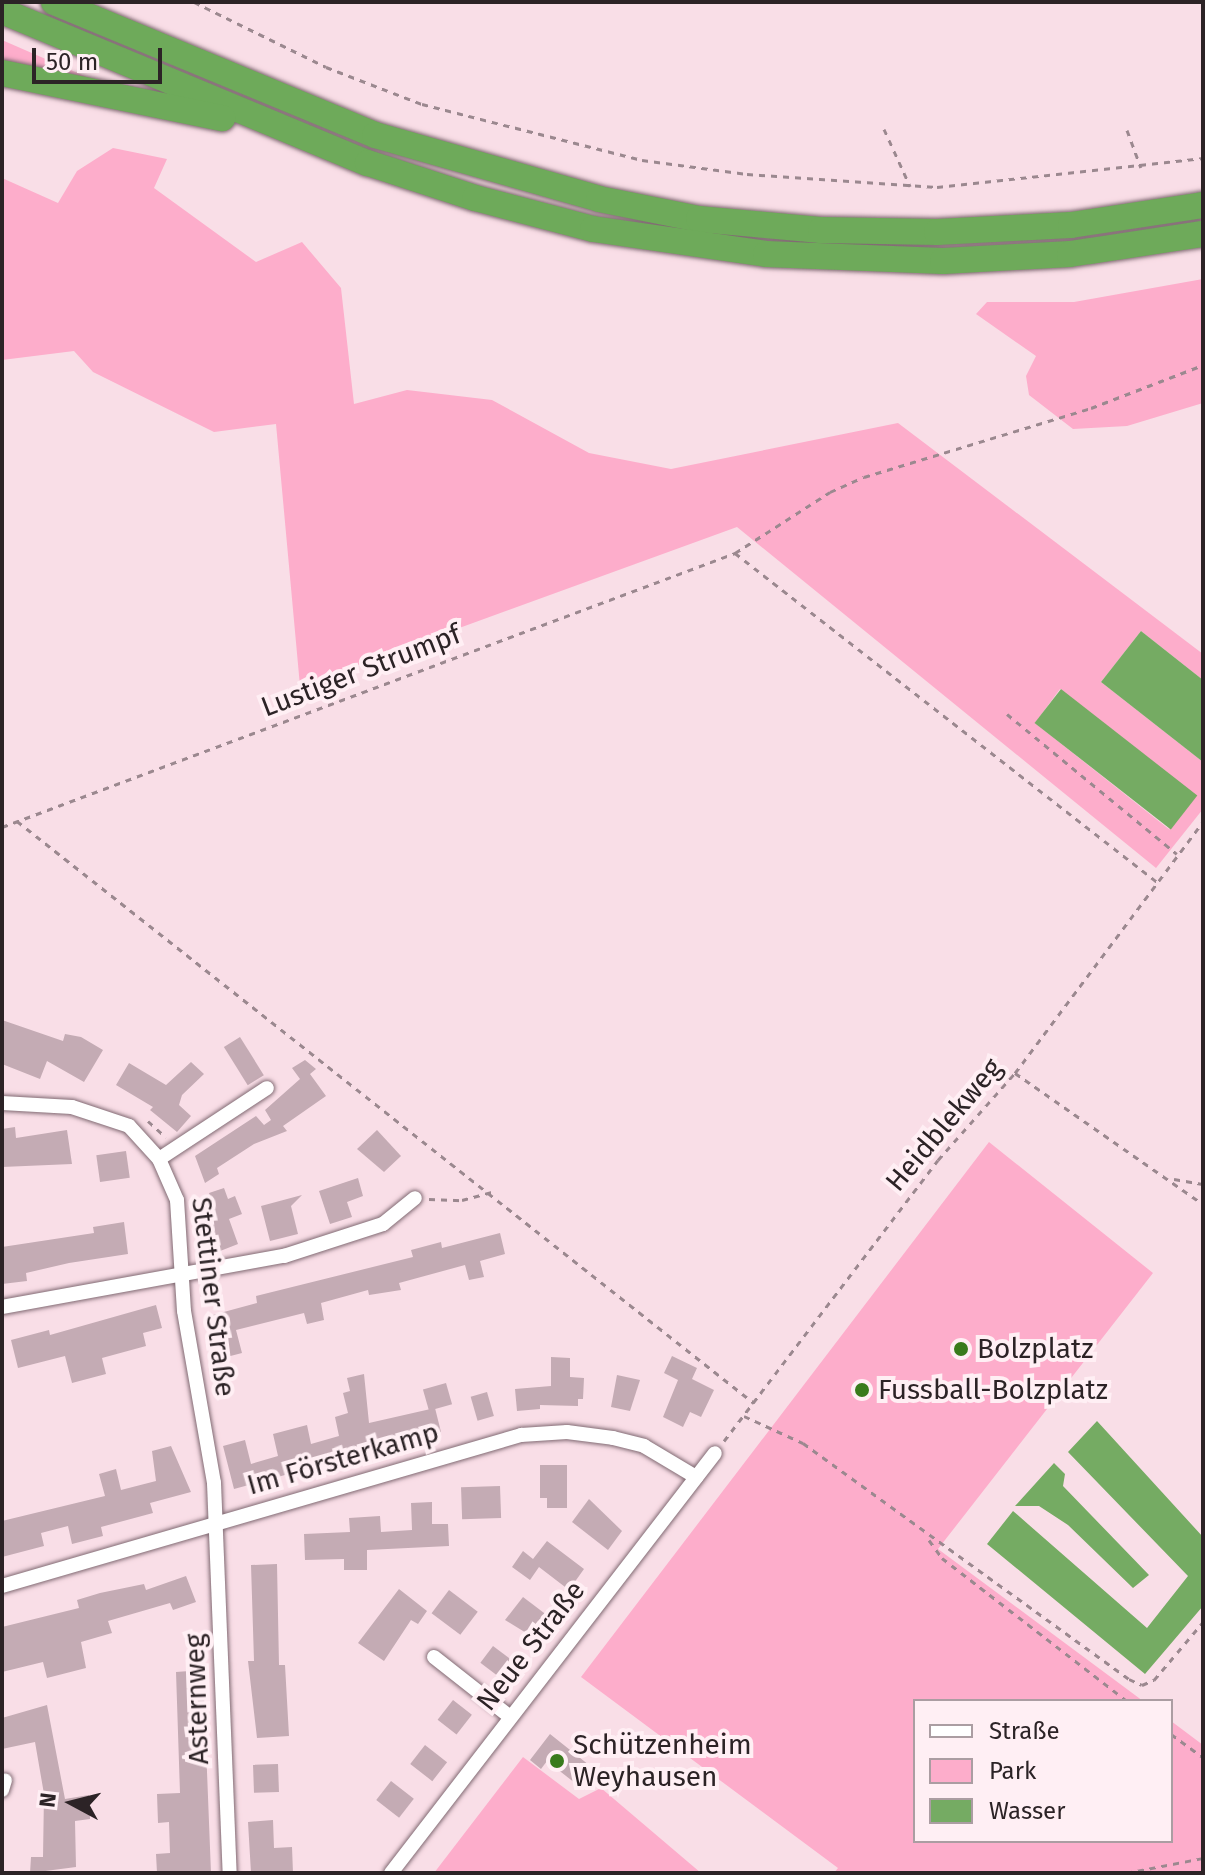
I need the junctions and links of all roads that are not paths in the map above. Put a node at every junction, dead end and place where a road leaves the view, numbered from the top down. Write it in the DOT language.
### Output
graph roads {
  1 [pos="54,2"];
  2 [pos="2,11"];
  3 [pos="2,73"];
  4 [pos="287,132"];
  5 [pos="1203,205"];
  6 [pos="1203,234"];
  7 [pos="267,1088"];
  8 [pos="2,1103"];
  9 [pos="159,1159"];
  10 [pos="415,1198"];
  11 [pos="183,1276"];
  12 [pos="2,1307"];
  13 [pos="715,1453"];
  14 [pos="696,1477"];
  15 [pos="217,1523"];
  16 [pos="2,1586"];
  17 [pos="434,1657"];
  18 [pos="509,1716"];
  19 [pos="230,1873"];
  20 [pos="391,1873"];
  1 -- 5 [label="highway"];
  2 -- 4 [label="highway"];
  3 -- 4 [label="highway"];
  4 -- 6 [label="highway"];
  7 -- 9 [label="street"];
  8 -- 9 [label="street, Stettiner Straße"];
  9 -- 11 [label="street, Stettiner Straße"];
  10 -- 11 [label="street"];
  11 -- 12 [label="street"];
  11 -- 15 [label="street, Stettiner Straße"];
  13 -- 14 [label="street, Neue Straße"];
  14 -- 15 [label="street, Im Försterkamp"];
  14 -- 18 [label="street, Neue Straße"];
  15 -- 16 [label="street, Im Försterkamp"];
  15 -- 19 [label="street, Asternweg"];
  17 -- 18 [label="street"];
  18 -- 20 [label="street, Neue Straße"];
}
